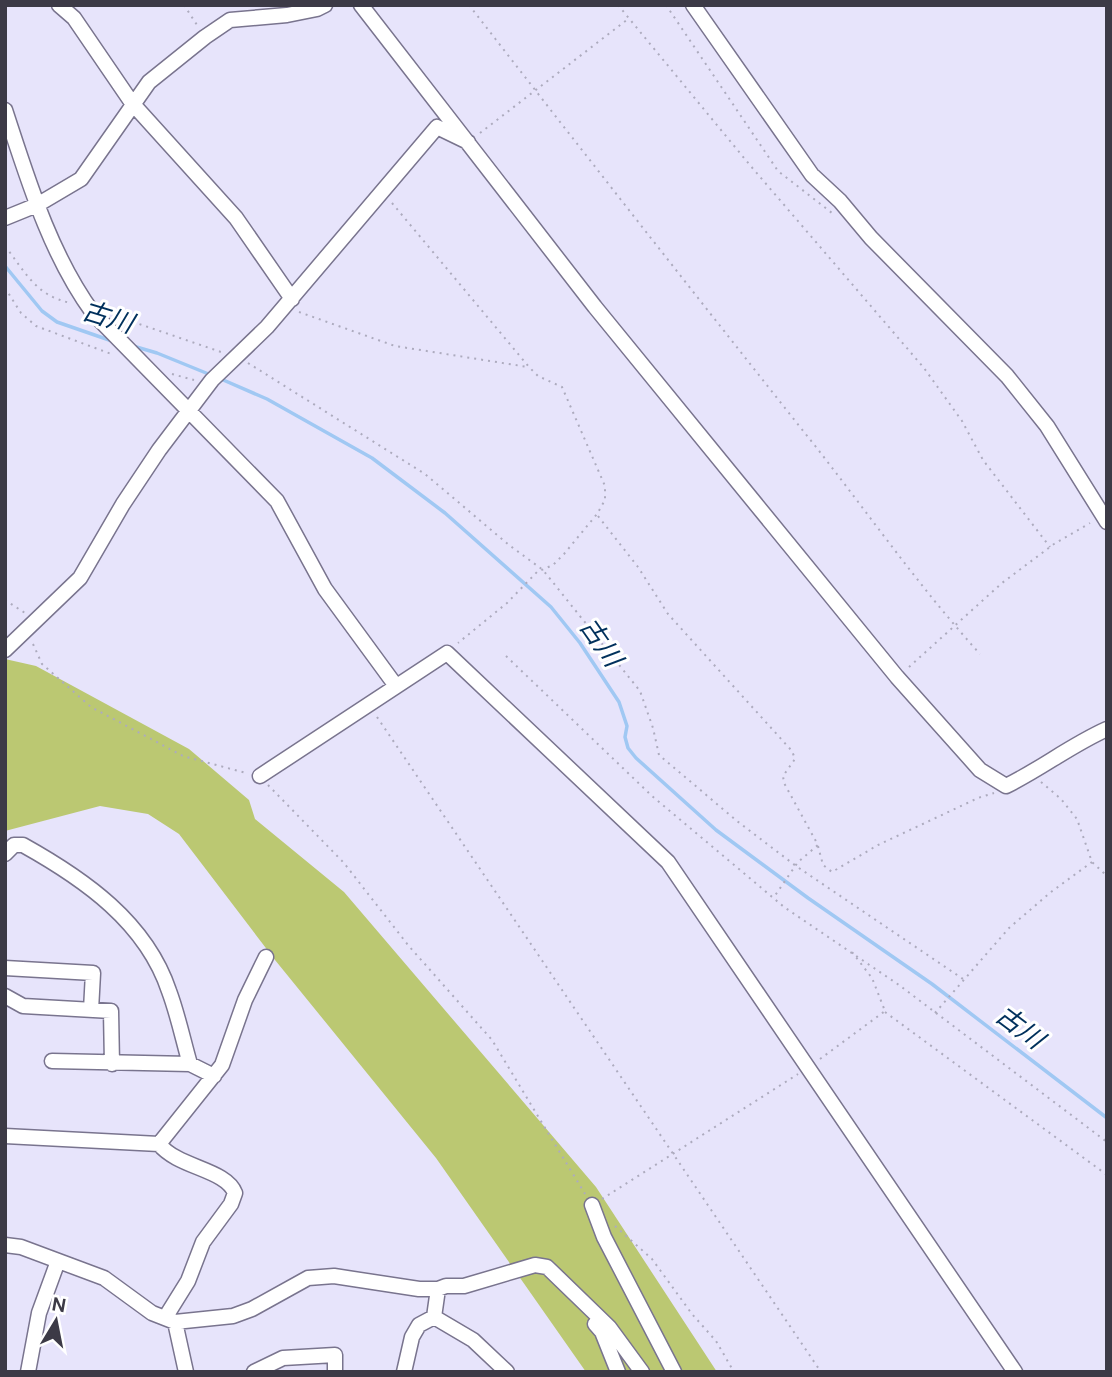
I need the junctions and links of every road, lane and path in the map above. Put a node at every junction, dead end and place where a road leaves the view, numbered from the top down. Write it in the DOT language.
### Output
graph roads {
  1 [pos="59,5"];
  2 [pos="184,5"];
  3 [pos="325,5"];
  4 [pos="360,5"];
  5 [pos="469,5"];
  6 [pos="618,5"];
  7 [pos="666,5"];
  8 [pos="692,5"];
  9 [pos="628,18"];
  10 [pos="205,37"];
  11 [pos="535,91"];
  12 [pos="132,103"];
  13 [pos="5,110"];
  14 [pos="468,142"];
  15 [pos="383,191"];
  16 [pos="37,205"];
  17 [pos="838,217"];
  18 [pos="5,218"];
  19 [pos="5,246"];
  20 [pos="5,288"];
  21 [pos="288,303"];
  22 [pos="91,309"];
  23 [pos="110,313"];
  24 [pos="235,357"];
  25 [pos="121,358"];
  26 [pos="529,367"];
  27 [pos="171,373"];
  28 [pos="210,382"];
  29 [pos="189,409"];
  30 [pos="597,514"];
  31 [pos="1106,522"];
  32 [pos="1050,547"];
  33 [pos="543,570"];
  34 [pos="5,600"];
  35 [pos="34,623"];
  36 [pos="956,627"];
  37 [pos="5,650"];
  38 [pos="447,653"];
  39 [pos="980,654"];
  40 [pos="506,656"];
  41 [pos="897,677"];
  42 [pos="396,686"];
  43 [pos="368,705"];
  44 [pos="1107,729"];
  45 [pos="1032,773"];
  46 [pos="260,776"];
  47 [pos="1006,786"];
  48 [pos="818,845"];
  49 [pos="5,854"];
  50 [pos="1092,862"];
  51 [pos="796,866"];
  52 [pos="1107,876"];
  53 [pos="773,898"];
  54 [pos="850,949"];
  55 [pos="266,957"];
  56 [pos="5,968"];
  57 [pos="963,979"];
  58 [pos="5,996"];
  59 [pos="91,1010"];
  60 [pos="885,1011"];
  61 [pos="935,1013"];
  62 [pos="51,1061"];
  63 [pos="112,1064"];
  64 [pos="190,1064"];
  65 [pos="809,1066"];
  66 [pos="214,1076"];
  67 [pos="5,1136"];
  68 [pos="1107,1142"];
  69 [pos="159,1144"];
  70 [pos="672,1156"];
  71 [pos="1107,1175"];
  72 [pos="592,1205"];
  73 [pos="612,1223"];
  74 [pos="5,1245"];
  75 [pos="58,1261"];
  76 [pos="556,1278"];
  77 [pos="438,1289"];
  78 [pos="435,1317"];
  79 [pos="170,1320"];
  80 [pos="28,1372"];
  81 [pos="186,1372"];
  82 [pos="254,1372"];
  83 [pos="335,1372"];
  84 [pos="404,1372"];
  85 [pos="507,1372"];
  86 [pos="618,1372"];
  87 [pos="642,1372"];
  88 [pos="674,1372"];
  89 [pos="734,1372"];
  90 [pos="821,1372"];
  91 [pos="1015,1372"];
  1 -- 12 [label="street"];
  2 -- 10 [label="path"];
  3 -- 10 [label="street"];
  4 -- 14 [label="street"];
  5 -- 11 [label="path"];
  6 -- 9 [label="path"];
  7 -- 17 [label="path"];
  8 -- 31 [label="street"];
  9 -- 11 [label="path"];
  9 -- 32 [label="path"];
  10 -- 12 [label="street"];
  11 -- 14 [label="path"];
  11 -- 36 [label="path"];
  12 -- 16 [label="street"];
  12 -- 21 [label="street"];
  13 -- 16 [label="street"];
  14 -- 15 [label="street"];
  14 -- 41 [label="street"];
  15 -- 21 [label="street"];
  15 -- 26 [label="path"];
  16 -- 18 [label="street"];
  16 -- 22 [label="street"];
  19 -- 22 [label="path"];
  20 -- 25 [label="path"];
  21 -- 24 [label="street"];
  21 -- 26 [label="path"];
  22 -- 29 [label="street"];
  23 -- 24 [label="path"];
  24 -- 28 [label="street"];
  24 -- 33 [label="path"];
  26 -- 30 [label="path"];
  27 -- 28 [label="path"];
  28 -- 29 [label="street"];
  29 -- 35 [label="street"];
  29 -- 42 [label="street"];
  30 -- 33 [label="path"];
  30 -- 48 [label="path"];
  31 -- 32 [label="path"];
  32 -- 36 [label="path"];
  33 -- 38 [label="path"];
  33 -- 51 [label="path"];
  34 -- 35 [label="path"];
  35 -- 37 [label="street"];
  35 -- 46 [label="path"];
  36 -- 39 [label="path"];
  36 -- 41 [label="path"];
  38 -- 42 [label="street"];
  38 -- 65 [label="street"];
  40 -- 53 [label="path"];
  41 -- 47 [label="street"];
  42 -- 43 [label="street"];
  43 -- 46 [label="street"];
  43 -- 70 [label="path"];
  44 -- 45 [label="street"];
  45 -- 47 [label="street"];
  45 -- 50 [label="path"];
  46 -- 72 [label="path"];
  47 -- 48 [label="path"];
  48 -- 51 [label="path"];
  49 -- 64 [label="street"];
  50 -- 52 [label="path"];
  50 -- 57 [label="path"];
  51 -- 53 [label="path"];
  51 -- 57 [label="path"];
  53 -- 54 [label="path"];
  54 -- 60 [label="path"];
  54 -- 61 [label="path"];
  55 -- 66 [label="street"];
  56 -- 59 [label="street"];
  57 -- 61 [label="path"];
  58 -- 59 [label="street"];
  59 -- 63 [label="street"];
  60 -- 65 [label="path"];
  60 -- 71 [label="path"];
  61 -- 68 [label="path"];
  62 -- 63 [label="street"];
  63 -- 64 [label="street"];
  64 -- 66 [label="street"];
  65 -- 70 [label="path"];
  65 -- 91 [label="street"];
  66 -- 69 [label="street"];
  67 -- 69 [label="street"];
  69 -- 79 [label="street"];
  70 -- 72 [label="path"];
  70 -- 90 [label="path"];
  72 -- 88 [label="street"];
  73 -- 89 [label="path"];
  74 -- 75 [label="street"];
  75 -- 79 [label="street"];
  75 -- 80 [label="street"];
  76 -- 77 [label="street"];
  76 -- 86 [label="street"];
  76 -- 87 [label="street"];
  77 -- 78 [label="street"];
  77 -- 79 [label="street"];
  78 -- 84 [label="street"];
  78 -- 85 [label="street"];
  79 -- 81 [label="street"];
  82 -- 83 [label="street"];
}
